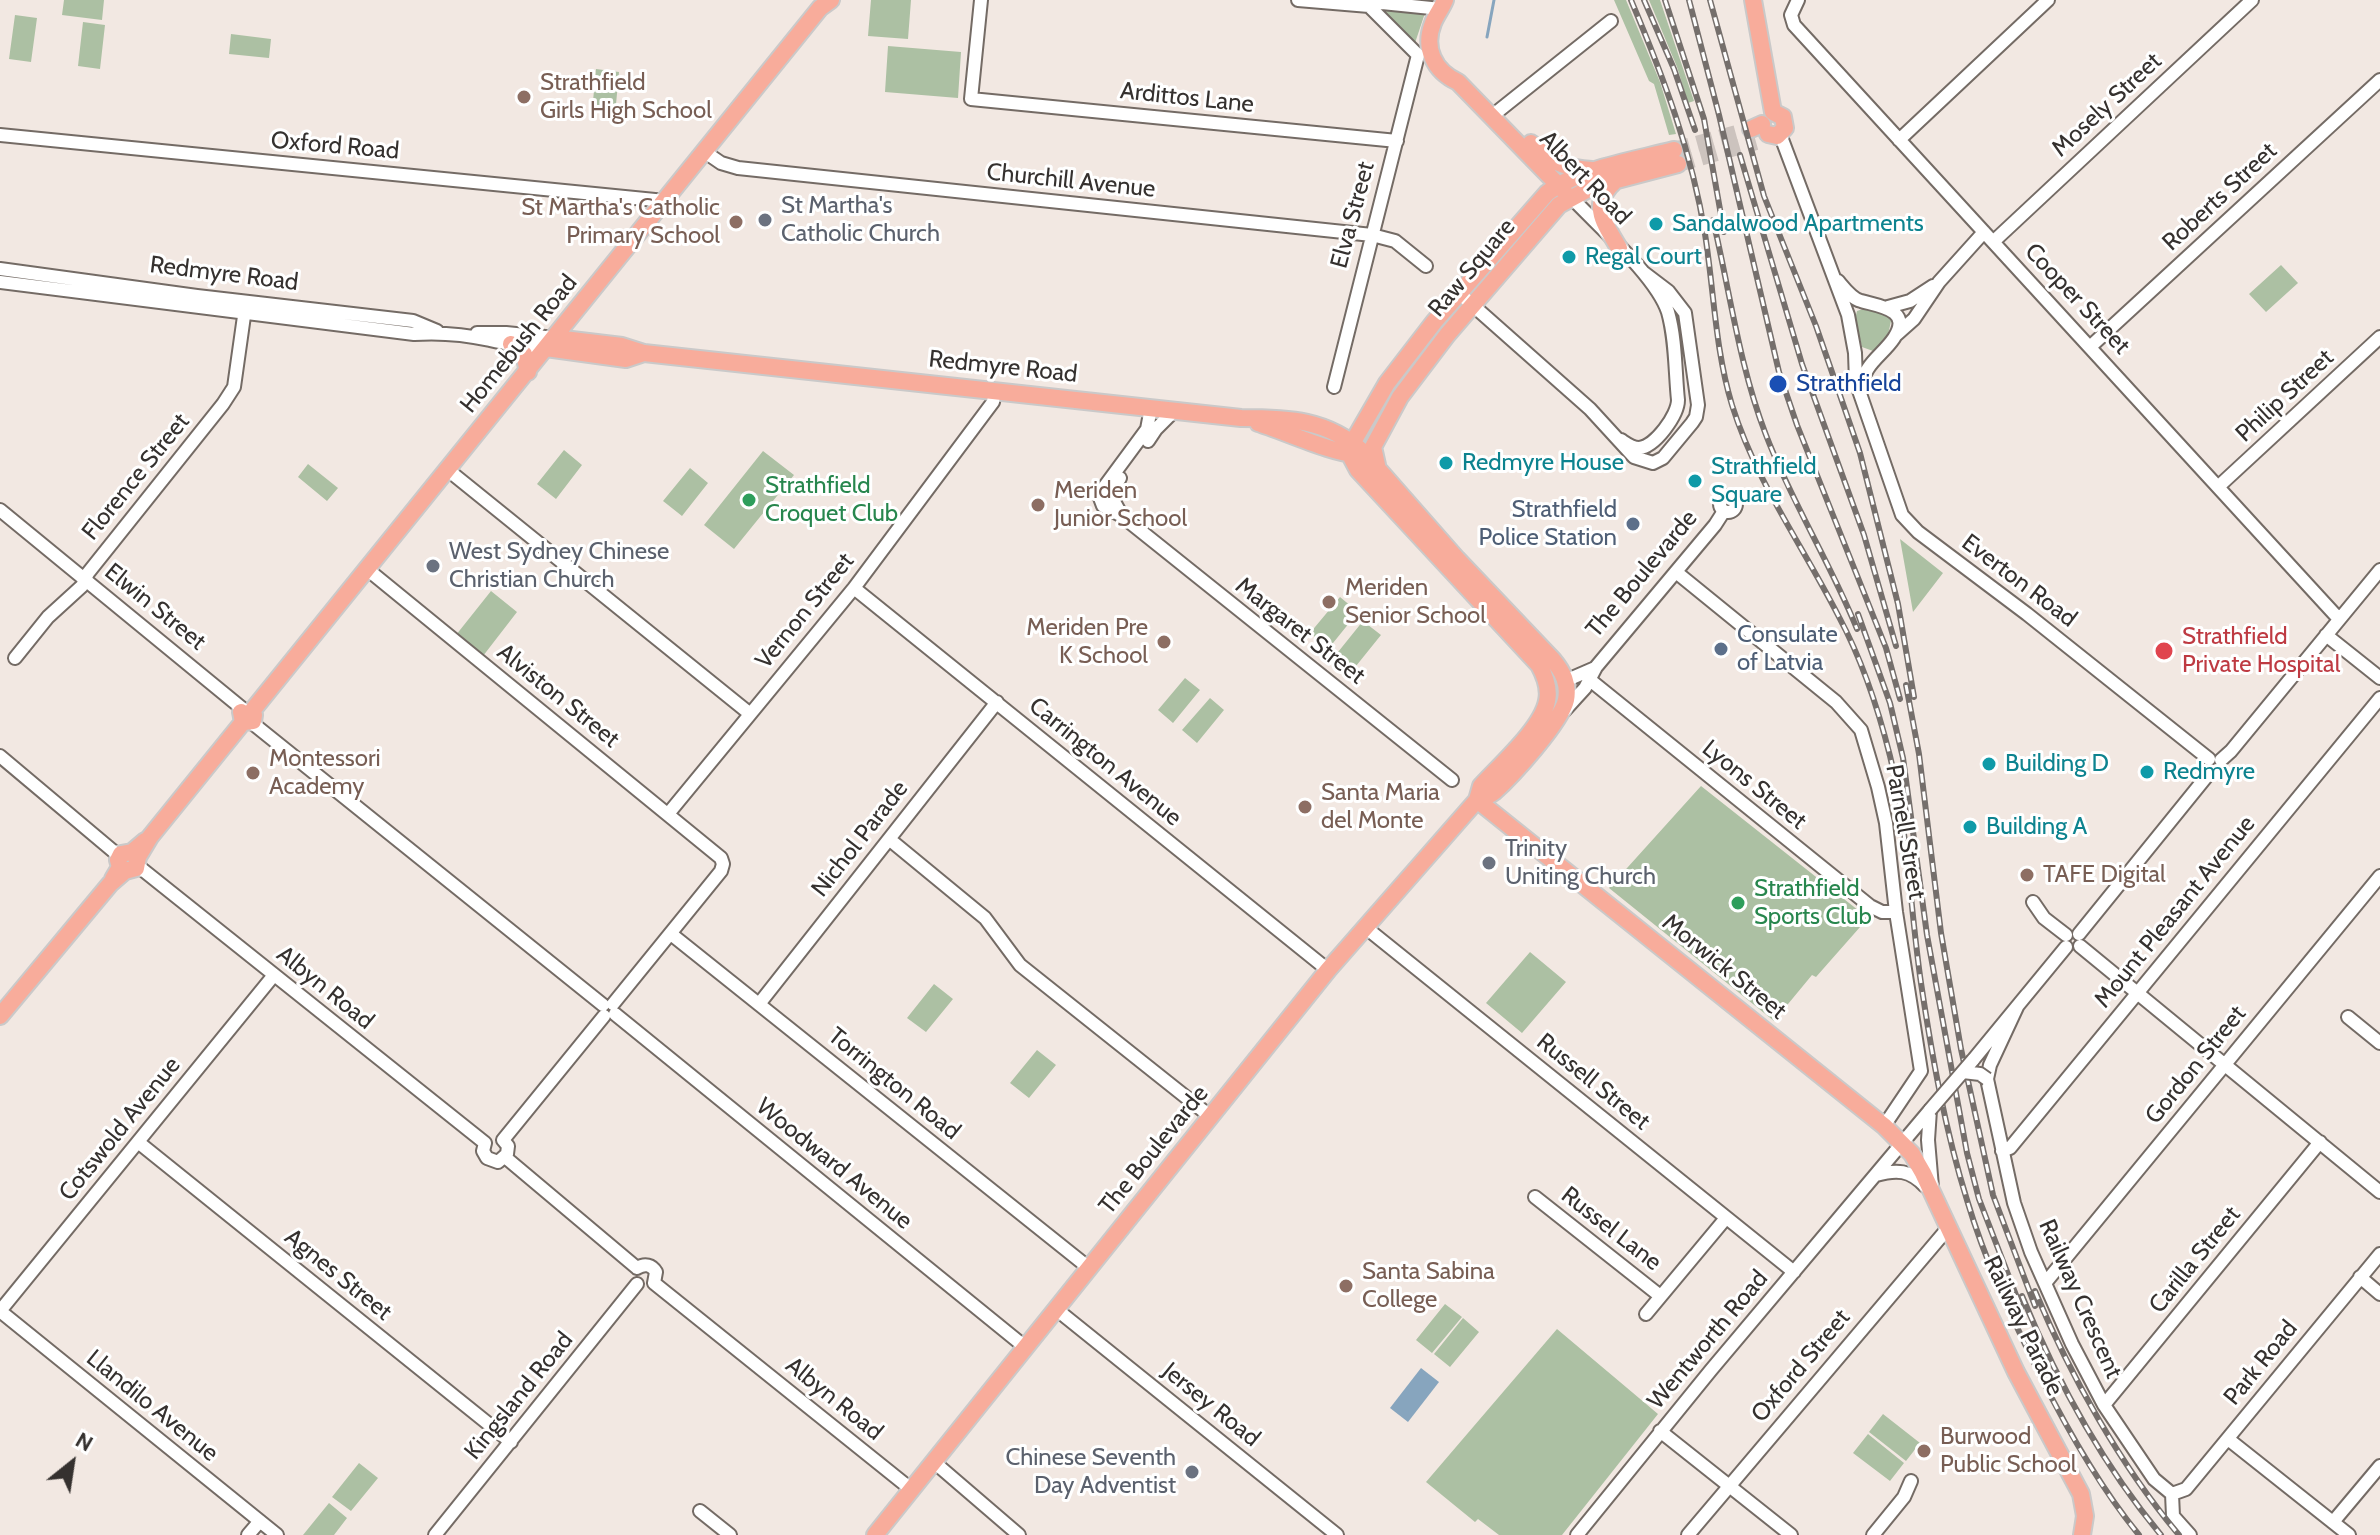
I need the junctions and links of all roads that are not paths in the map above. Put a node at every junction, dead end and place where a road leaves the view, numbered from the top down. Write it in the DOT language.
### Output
graph roads {
  1 [pos="981,0"];
  2 [pos="1298,0"];
  3 [pos="1753,0"];
  4 [pos="2048,0"];
  5 [pos="2252,0"];
  6 [pos="825,2"];
  7 [pos="1443,4"];
  8 [pos="1796,4"];
  9 [pos="1369,6"];
  10 [pos="1611,21"];
  11 [pos="1418,55"];
  12 [pos="1441,69"];
  13 [pos="2380,80"];
  14 [pos="1458,82"];
  15 [pos="1492,116"];
  16 [pos="1765,129"];
  17 [pos="1505,130"];
  18 [pos="0,135"];
  19 [pos="1899,140"];
  20 [pos="1397,141"];
  21 [pos="705,152"];
  22 [pos="1599,171"];
  23 [pos="1616,180"];
  24 [pos="1557,184"];
  25 [pos="1571,197"];
  26 [pos="665,201"];
  27 [pos="1372,235"];
  28 [pos="1988,237"];
  29 [pos="1619,248"];
  30 [pos="1829,265"];
  31 [pos="1426,266"];
  32 [pos="0,269"];
  33 [pos="1643,272"];
  34 [pos="0,282"];
  35 [pos="1939,282"];
  36 [pos="1459,293"];
  37 [pos="586,299"];
  38 [pos="1860,301"];
  39 [pos="1473,305"];
  40 [pos="1888,307"];
  41 [pos="245,308"];
  42 [pos="1848,315"];
  43 [pos="470,334"];
  44 [pos="1896,335"];
  45 [pos="2380,337"];
  46 [pos="594,342"];
  47 [pos="550,343"];
  48 [pos="511,344"];
  49 [pos="2091,346"];
  50 [pos="644,353"];
  51 [pos="1855,353"];
  52 [pos="1874,358"];
  53 [pos="528,372"];
  54 [pos="1334,387"];
  55 [pos="995,391"];
  56 [pos="1861,396"];
  57 [pos="1698,405"];
  58 [pos="1678,407"];
  59 [pos="1162,409"];
  60 [pos="1241,418"];
  61 [pos="1618,438"];
  62 [pos="1359,453"];
  63 [pos="448,470"];
  64 [pos="2219,486"];
  65 [pos="0,510"];
  66 [pos="1724,511"];
  67 [pos="1122,516"];
  68 [pos="367,569"];
  69 [pos="2380,570"];
  70 [pos="1676,572"];
  71 [pos="85,579"];
  72 [pos="854,588"];
  73 [pos="2339,619"];
  74 [pos="2326,635"];
  75 [pos="15,658"];
  76 [pos="1596,667"];
  77 [pos="2380,678"];
  78 [pos="1590,680"];
  79 [pos="1565,681"];
  80 [pos="1548,697"];
  81 [pos="2380,698"];
  82 [pos="997,702"];
  83 [pos="749,713"];
  84 [pos="1560,715"];
  85 [pos="247,716"];
  86 [pos="1535,725"];
  87 [pos="0,756"];
  88 [pos="2214,763"];
  89 [pos="1452,780"];
  90 [pos="1477,800"];
  91 [pos="668,814"];
  92 [pos="889,839"];
  93 [pos="129,861"];
  94 [pos="2380,876"];
  95 [pos="2033,902"];
  96 [pos="1896,912"];
  97 [pos="1365,927"];
  98 [pos="671,934"];
  99 [pos="2073,940"];
  100 [pos="1328,970"];
  101 [pos="274,975"];
  102 [pos="2137,993"];
  103 [pos="759,1004"];
  104 [pos="2017,1007"];
  105 [pos="609,1010"];
  106 [pos="1,1014"];
  107 [pos="2348,1017"];
  108 [pos="2380,1043"];
  109 [pos="2224,1064"];
  110 [pos="1963,1072"];
  111 [pos="1987,1079"];
  112 [pos="1930,1110"];
  113 [pos="1211,1117"];
  114 [pos="1884,1126"];
  115 [pos="503,1140"];
  116 [pos="138,1142"];
  117 [pos="2320,1142"];
  118 [pos="485,1143"];
  119 [pos="1902,1143"];
  120 [pos="2002,1151"];
  121 [pos="505,1157"];
  122 [pos="1876,1175"];
  123 [pos="2380,1192"];
  124 [pos="1933,1195"];
  125 [pos="1535,1197"];
  126 [pos="1726,1218"];
  127 [pos="1949,1227"];
  128 [pos="2380,1254"];
  129 [pos="637,1268"];
  130 [pos="1089,1268"];
  131 [pos="1794,1272"];
  132 [pos="2360,1277"];
  133 [pos="2046,1282"];
  134 [pos="654,1283"];
  135 [pos="637,1284"];
  136 [pos="2380,1294"];
  137 [pos="1659,1295"];
  138 [pos="1056,1309"];
  139 [pos="0,1311"];
  140 [pos="1646,1314"];
  141 [pos="1025,1347"];
  142 [pos="2104,1405"];
  143 [pos="1660,1431"];
  144 [pos="2228,1439"];
  145 [pos="511,1442"];
  146 [pos="934,1462"];
  147 [pos="2380,1466"];
  148 [pos="1911,1481"];
  149 [pos="1729,1485"];
  150 [pos="912,1490"];
  151 [pos="2172,1494"];
  152 [pos="700,1511"];
  153 [pos="260,1521"];
  154 [pos="2333,1522"];
  155 [pos="248,1535"];
  156 [pos="277,1535"];
  157 [pos="435,1535"];
  158 [pos="730,1535"];
  159 [pos="875,1535"];
  160 [pos="1019,1535"];
  161 [pos="1337,1535"];
  162 [pos="1577,1535"];
  163 [pos="1688,1535"];
  164 [pos="1791,1535"];
  165 [pos="1873,1535"];
  166 [pos="2081,1535"];
  167 [pos="2190,1535"];
  168 [pos="2349,1535"];
  1 -- 20 [label="street, Ardittos Lane"];
  2 -- 9 [label="street"];
  3 -- 16 [label="main road"];
  4 -- 19 [label="street"];
  5 -- 28 [label="street, Mosely Street"];
  6 -- 21 [label="main road, Homebush Road"];
  7 -- 9 [label="street"];
  7 -- 12 [label="main road"];
  7 -- 14 [label="main road"];
  8 -- 19 [label="street, Cooper Street"];
  9 -- 11 [label="street"];
  10 -- 15 [label="street"];
  11 -- 12 [label="main road"];
  11 -- 20 [label="street, Elva Street"];
  12 -- 14 [label="main road"];
  13 -- 49 [label="street, Roberts Street"];
  14 -- 15 [label="main road"];
  15 -- 17 [label="main road, Albert Road"];
  16 -- 30 [label="street"];
  17 -- 22 [label="main road"];
  17 -- 24 [label="main road, Albert Road"];
  18 -- 26 [label="street, Oxford Road"];
  19 -- 28 [label="street, Cooper Street"];
  20 -- 27 [label="street, Elva Street"];
  21 -- 26 [label="main road, Homebush Road"];
  21 -- 27 [label="street, Churchill Avenue"];
  22 -- 23 [label="main road, Raw Square"];
  22 -- 24 [label="main road, Raw Square"];
  23 -- 25 [label="main road, Raw Square"];
  23 -- 29 [label="main road"];
  24 -- 25 [label="main road, Albert Road"];
  24 -- 36 [label="main road, Raw Square"];
  25 -- 29 [label="street, Albert Road"];
  25 -- 39 [label="main road, Raw Square"];
  26 -- 37 [label="main road, Homebush Road"];
  27 -- 31 [label="street, Churchill Avenue"];
  27 -- 54 [label="street, Elva Street"];
  28 -- 35 [label="street, Mosely Street"];
  28 -- 49 [label="street, Cooper Street"];
  29 -- 33 [label="street, Albert Road"];
  30 -- 38 [label="street"];
  30 -- 42 [label="street"];
  32 -- 41 [label="street, Redmyre Road"];
  33 -- 57 [label="street, Albert Road"];
  33 -- 58 [label="street, Albert Road"];
  34 -- 41 [label="street, Redmyre Road"];
  35 -- 40 [label="street, Mosely Street"];
  35 -- 44 [label="street, Mosely Street"];
  36 -- 39 [label="street"];
  36 -- 62 [label="main road, Raw Square"];
  37 -- 46 [label="main road"];
  37 -- 47 [label="main road, Homebush Road"];
  38 -- 40 [label="street"];
  38 -- 42 [label="street"];
  39 -- 61 [label="street"];
  39 -- 62 [label="main road, Raw Square"];
  40 -- 44 [label="street"];
  41 -- 43 [label="street, Redmyre Road"];
  41 -- 71 [label="street, Florence Street"];
  42 -- 51 [label="street"];
  43 -- 47 [label="street, Redmyre Road"];
  43 -- 48 [label="street, Redmyre Road"];
  44 -- 52 [label="street"];
  45 -- 64 [label="street, Philip Street"];
  46 -- 47 [label="main road, Redmyre Road"];
  46 -- 50 [label="main road, Redmyre Road"];
  47 -- 48 [label="street, Redmyre Road"];
  47 -- 50 [label="main road, Redmyre Road"];
  47 -- 53 [label="main road, Homebush Road"];
  48 -- 53 [label="main road"];
  49 -- 64 [label="street, Cooper Street"];
  50 -- 55 [label="main road, Redmyre Road"];
  51 -- 52 [label="street"];
  51 -- 56 [label="street, Everton Road"];
  52 -- 56 [label="street"];
  53 -- 63 [label="main road, Homebush Road"];
  55 -- 59 [label="main road, Redmyre Road"];
  55 -- 72 [label="street, Vernon Street"];
  56 -- 88 [label="street, Everton Road"];
  57 -- 58 [label="street"];
  57 -- 61 [label="street"];
  58 -- 61 [label="street"];
  59 -- 60 [label="main road, Redmyre Road"];
  59 -- 67 [label="street"];
  59 -- 67 [label="street, Margaret Street"];
  60 -- 62 [label="main road"];
  60 -- 62 [label="main road, Redmyre Road"];
  62 -- 79 [label="main road"];
  62 -- 80 [label="main road, Redmyre Road"];
  63 -- 68 [label="main road, Homebush Road"];
  63 -- 83 [label="street"];
  64 -- 73 [label="street, Cooper Street"];
  65 -- 71 [label="street, Elwin Street"];
  66 -- 70 [label="street, The Boulevarde"];
  67 -- 89 [label="street, Margaret Street"];
  68 -- 85 [label="main road, Homebush Road"];
  68 -- 91 [label="street, Alviston Street"];
  69 -- 73 [label="street, Wentworth Road"];
  70 -- 76 [label="street, The Boulevarde"];
  70 -- 96 [label="street, Parnell Street"];
  71 -- 75 [label="street, Florence Street"];
  71 -- 85 [label="street, Elwin Street"];
  72 -- 82 [label="street, Carrington Avenue"];
  72 -- 83 [label="street, Vernon Street"];
  73 -- 74 [label="street, Wentworth Road"];
  74 -- 77 [label="street"];
  74 -- 88 [label="street, Wentworth Road"];
  76 -- 78 [label="street, The Boulevarde"];
  76 -- 79 [label="street, The Boulevarde"];
  78 -- 84 [label="street, The Boulevarde"];
  78 -- 96 [label="street, Lyons Street"];
  79 -- 84 [label="main road"];
  79 -- 86 [label="main road"];
  80 -- 86 [label="main road, The Boulevarde"];
  81 -- 102 [label="street, Mount Pleasant Avenue"];
  82 -- 92 [label="street, Nichol Parade"];
  82 -- 100 [label="street, Carrington Avenue"];
  83 -- 91 [label="street, Vernon Street"];
  84 -- 90 [label="main road, The Boulevarde"];
  85 -- 93 [label="main road, Homebush Road"];
  85 -- 105 [label="street, Woodward Avenue"];
  86 -- 90 [label="main road, The Boulevarde"];
  87 -- 93 [label="street, Albyn Road"];
  88 -- 99 [label="street, Wentworth Road"];
  90 -- 97 [label="main road, The Boulevarde"];
  90 -- 114 [label="main road, Morwick Street"];
  91 -- 98 [label="street, Alviston Street"];
  92 -- 103 [label="street, Nichol Parade"];
  92 -- 113 [label="street"];
  93 -- 101 [label="street, Albyn Road"];
  93 -- 106 [label="main road, Homebush Road"];
  94 -- 109 [label="street, Gordon Street"];
  95 -- 99 [label="street"];
  96 -- 114 [label="street, Parnell Street"];
  97 -- 100 [label="main road, The Boulevarde"];
  97 -- 126 [label="street, Russell Street"];
  98 -- 103 [label="street, Torrington Road"];
  98 -- 105 [label="street"];
  99 -- 102 [label="street"];
  99 -- 104 [label="street, Wentworth Road"];
  100 -- 113 [label="main road, The Boulevarde"];
  101 -- 116 [label="street, Cotswold Avenue"];
  101 -- 118 [label="street, Albyn Road"];
  102 -- 109 [label="street"];
  102 -- 120 [label="street, Mount Pleasant Avenue"];
  103 -- 130 [label="street, Torrington Road"];
  104 -- 110 [label="street, Wentworth Road, bridge"];
  104 -- 111 [label="street"];
  105 -- 115 [label="street"];
  105 -- 141 [label="street, Woodward Avenue"];
  107 -- 108 [label="street"];
  109 -- 117 [label="street"];
  109 -- 133 [label="street, Gordon Street"];
  110 -- 111 [label="street, bridge"];
  110 -- 112 [label="street, Wentworth Road, bridge"];
  111 -- 120 [label="street, Railway Crescent"];
  112 -- 119 [label="street, Wentworth Road"];
  112 -- 124 [label="street"];
  113 -- 130 [label="main road, The Boulevarde"];
  114 -- 119 [label="main road, Morwick Street"];
  115 -- 118 [label="street"];
  115 -- 121 [label="street"];
  116 -- 139 [label="street, Cotswold Avenue"];
  116 -- 145 [label="street, Agnes Street"];
  117 -- 123 [label="street"];
  117 -- 142 [label="street, Carilla Street"];
  118 -- 121 [label="street"];
  119 -- 122 [label="street, Wentworth Road"];
  119 -- 124 [label="main road, Railway Parade"];
  120 -- 133 [label="street, Railway Crescent"];
  121 -- 129 [label="street"];
  122 -- 124 [label="street"];
  122 -- 131 [label="street, Wentworth Road"];
  124 -- 127 [label="main road, Railway Parade"];
  125 -- 137 [label="street, Russel Lane"];
  126 -- 131 [label="street, Russell Street"];
  126 -- 137 [label="street, Russel Lane"];
  127 -- 149 [label="street, Oxford Street"];
  127 -- 166 [label="main road, Railway Parade"];
  128 -- 132 [label="street, Park Road"];
  129 -- 134 [label="street"];
  129 -- 135 [label="street"];
  130 -- 138 [label="main road, The Boulevarde"];
  131 -- 143 [label="street, Wentworth Road"];
  132 -- 136 [label="street"];
  132 -- 144 [label="street, Park Road"];
  133 -- 142 [label="street, Railway Crescent"];
  134 -- 135 [label="street"];
  134 -- 150 [label="street, Albyn Road"];
  135 -- 145 [label="street, Kingsland Road"];
  137 -- 140 [label="street, Russel Lane"];
  138 -- 141 [label="main road, The Boulevarde"];
  138 -- 161 [label="street, Jersey Road"];
  139 -- 153 [label="street, Llandilo Avenue"];
  141 -- 146 [label="main road, The Boulevarde"];
  142 -- 151 [label="street, Railway Crescent"];
  143 -- 149 [label="street"];
  143 -- 162 [label="street, Wentworth Road"];
  144 -- 151 [label="street, Park Road"];
  144 -- 154 [label="street"];
  145 -- 157 [label="street, Kingsland Road"];
  146 -- 150 [label="main road, The Boulevarde"];
  146 -- 160 [label="street"];
  147 -- 154 [label="street"];
  148 -- 165 [label="street"];
  149 -- 163 [label="street, Oxford Street"];
  149 -- 164 [label="street"];
  150 -- 159 [label="main road, The Boulevarde"];
  151 -- 167 [label="street, Railway Crescent"];
  152 -- 158 [label="street"];
  153 -- 155 [label="street"];
  153 -- 156 [label="street, Llandilo Avenue"];
  154 -- 168 [label="street"];
}
